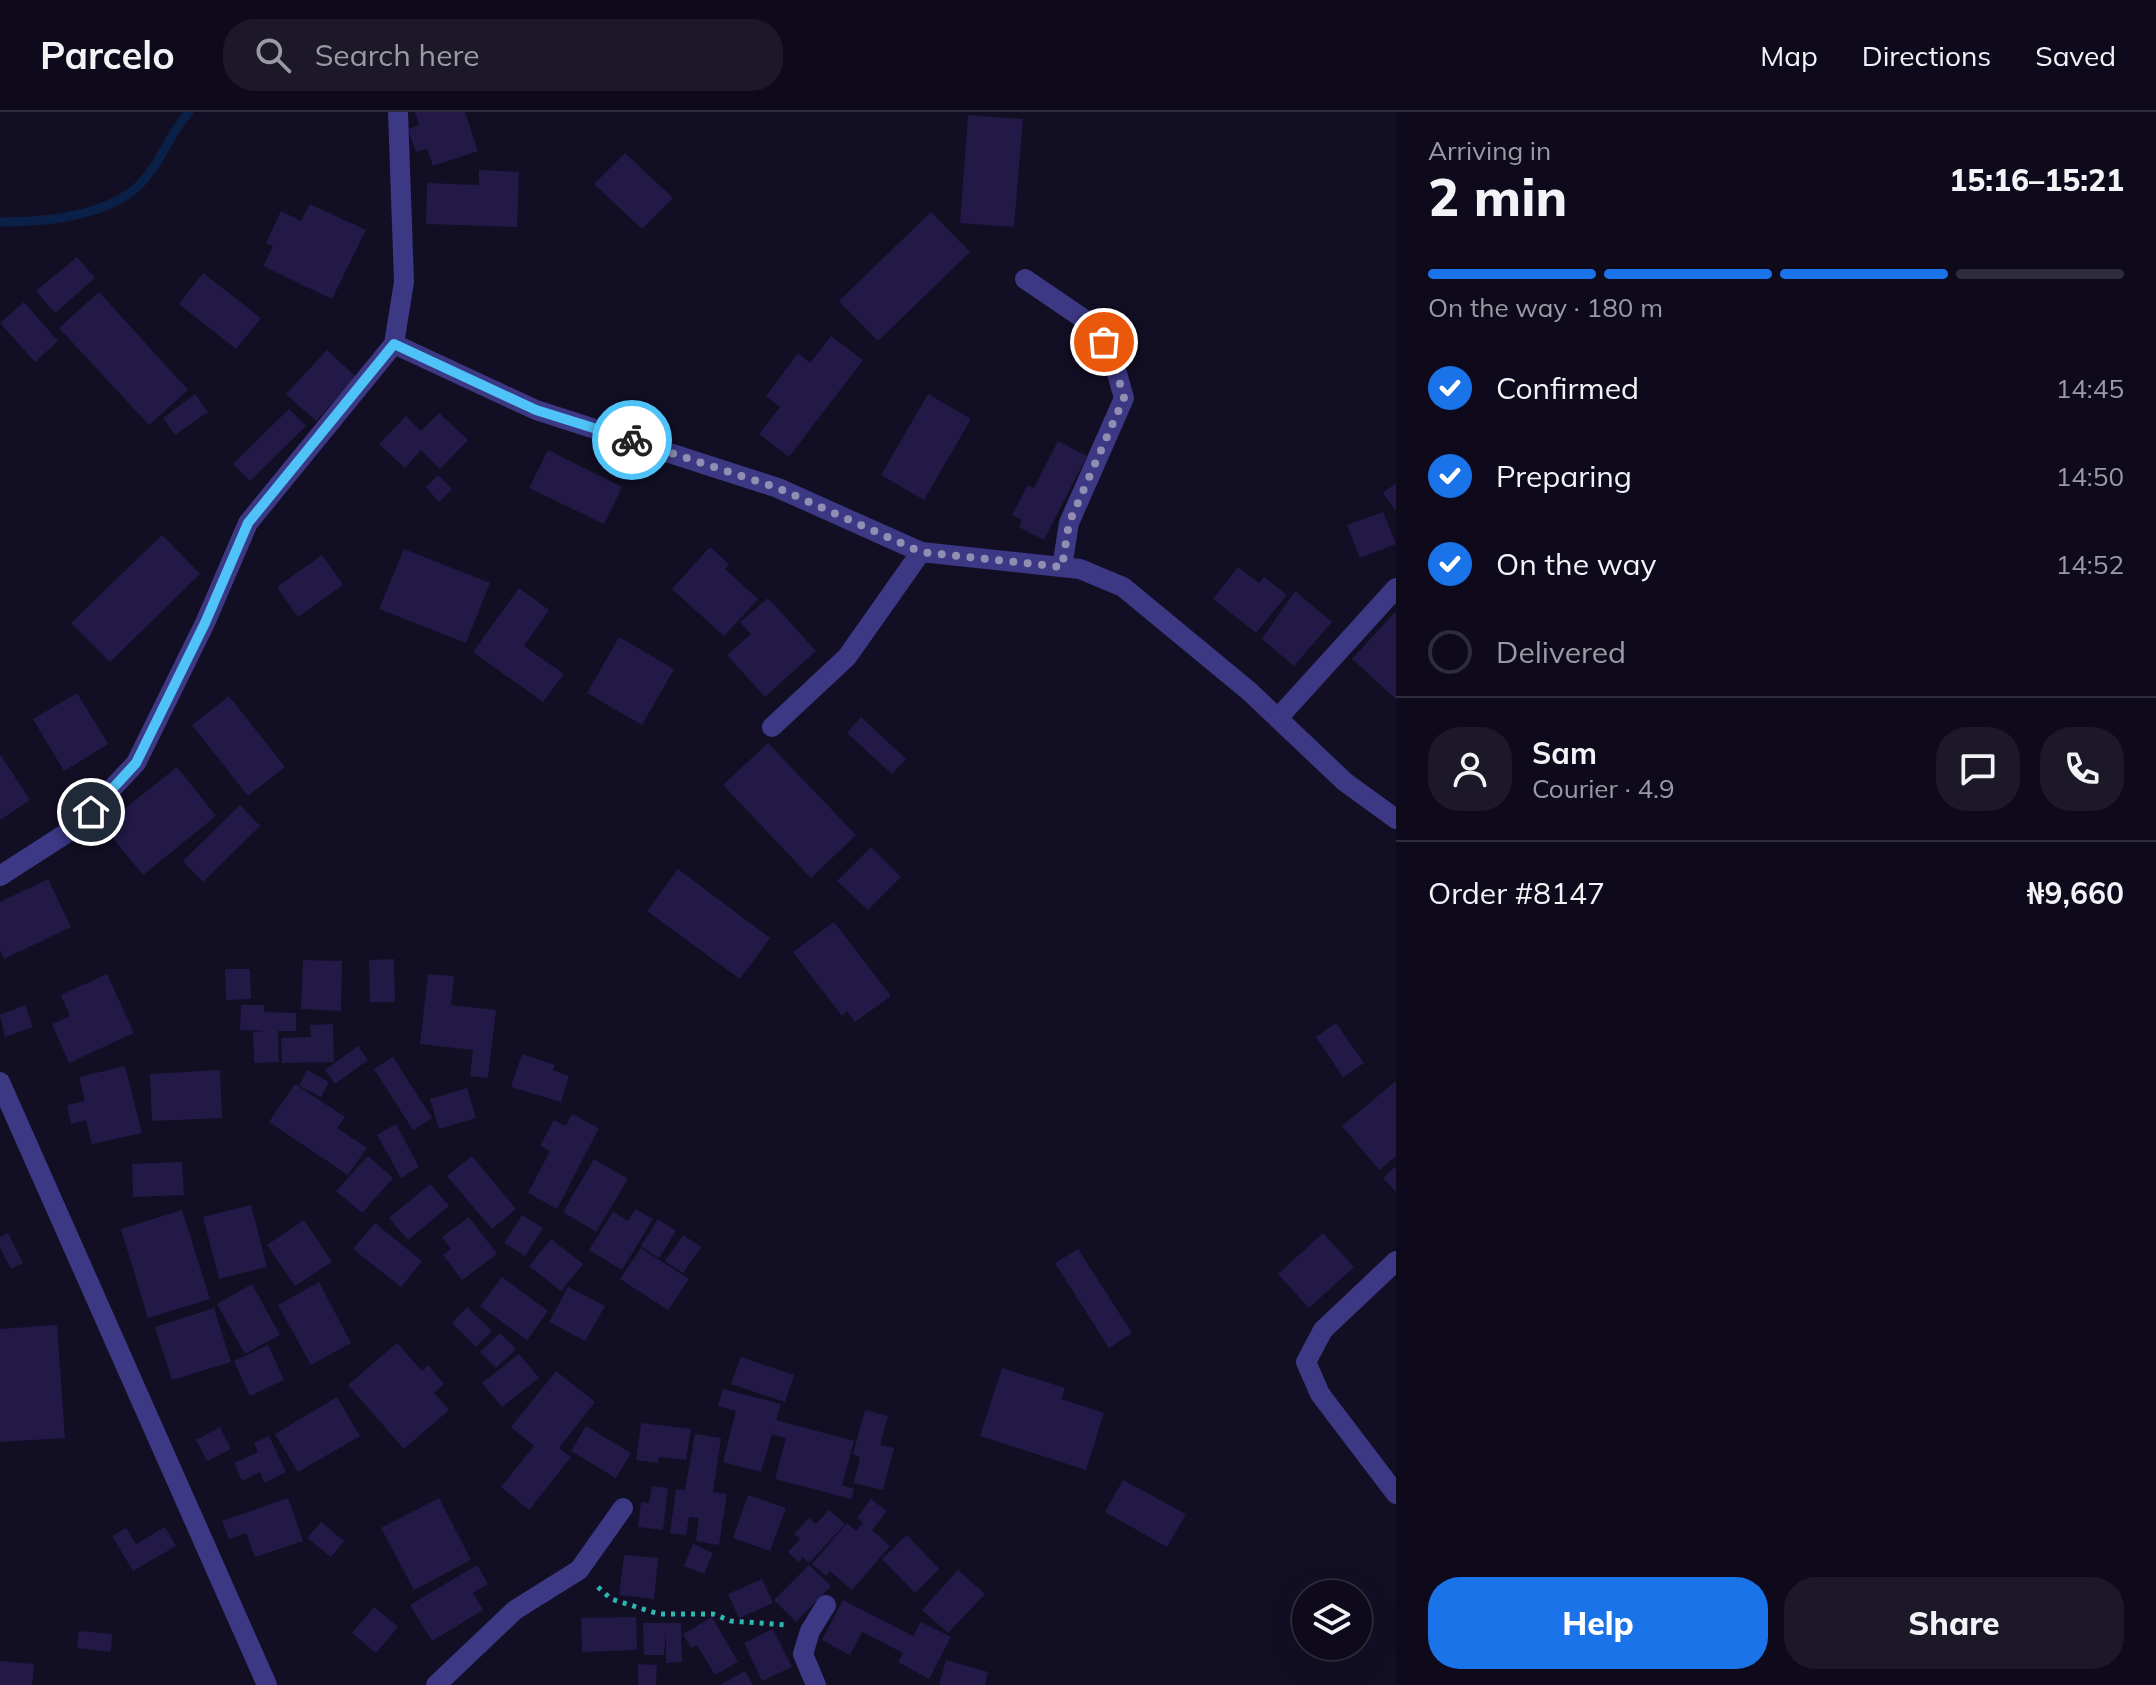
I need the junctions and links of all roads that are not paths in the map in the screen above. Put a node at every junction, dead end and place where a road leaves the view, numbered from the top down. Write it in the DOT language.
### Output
graph roads {
  1 [pos="398,112"];
  2 [pos="1025,279"];
  3 [pos="394,344"];
  4 [pos="921,552"];
  5 [pos="1062,567"];
  6 [pos="1396,588"];
  7 [pos="1278,718"];
  8 [pos="772,727"];
  9 [pos="1396,819"];
  10 [pos="0,876"];
  11 [pos="0,1082"];
  12 [pos="1396,1261"];
  13 [pos="1396,1494"];
  14 [pos="623,1508"];
  15 [pos="826,1605"];
  16 [pos="267,1685"];
  17 [pos="436,1685"];
  18 [pos="816,1685"];
  1 -- 3 [label="street"];
  2 -- 5 [label="street"];
  3 -- 4 [label="street"];
  3 -- 10 [label="street"];
  4 -- 5 [label="street"];
  4 -- 8 [label="street"];
  5 -- 7 [label="street"];
  6 -- 7 [label="street"];
  7 -- 9 [label="street"];
  11 -- 16 [label="street"];
  12 -- 13 [label="street"];
  14 -- 17 [label="street"];
  15 -- 18 [label="street"];
}
